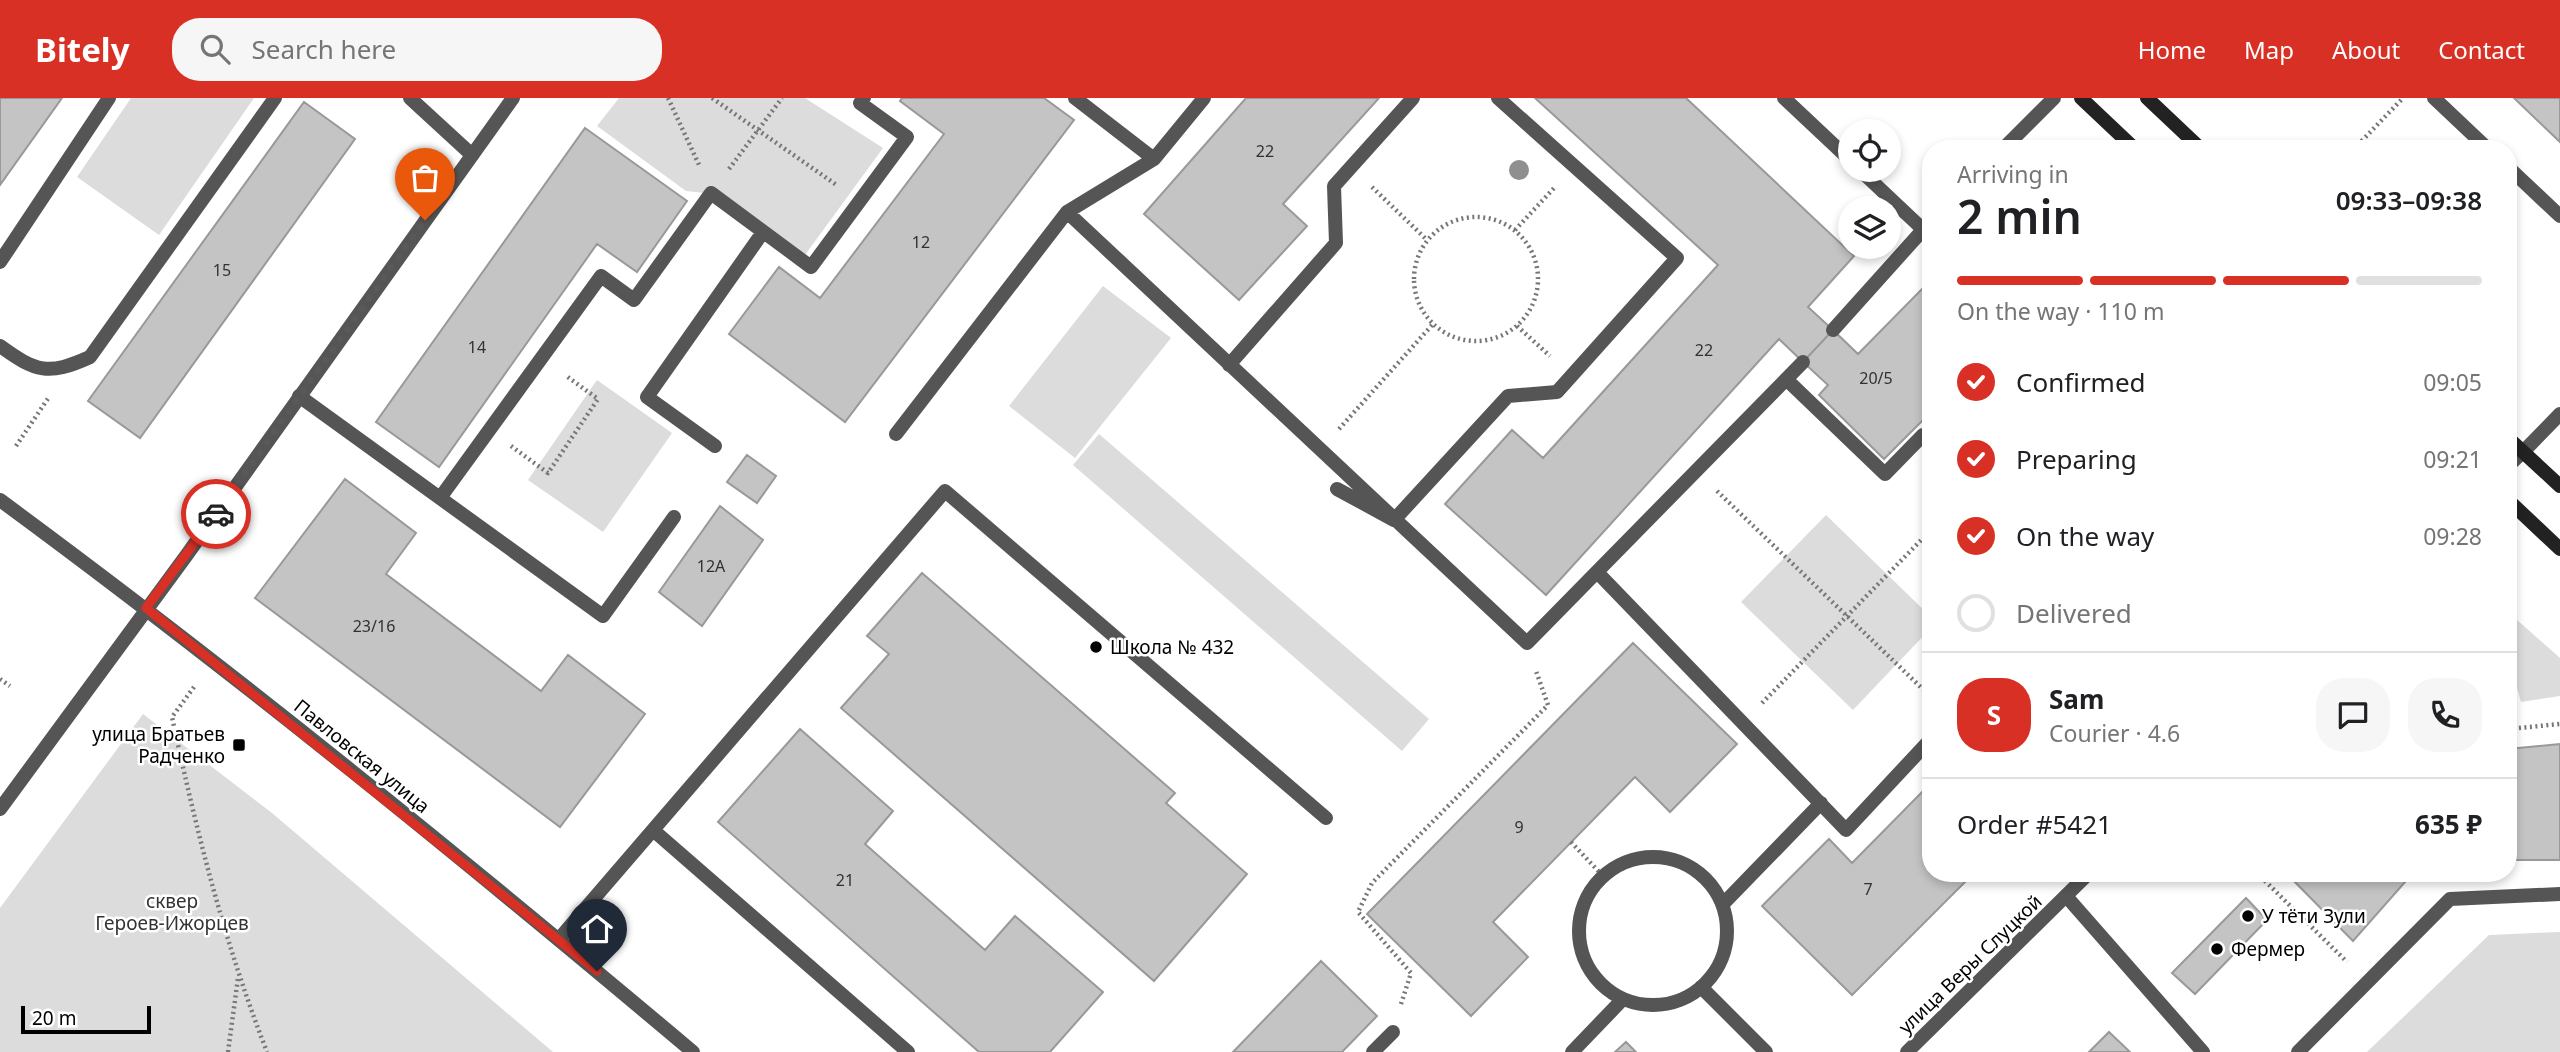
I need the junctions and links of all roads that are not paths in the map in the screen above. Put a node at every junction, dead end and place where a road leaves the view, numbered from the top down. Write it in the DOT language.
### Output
graph roads {
  1 [pos="109,98"];
  2 [pos="275,98"];
  3 [pos="410,98"];
  4 [pos="513,98"];
  5 [pos="864,98"];
  6 [pos="1075,98"];
  7 [pos="1204,98"];
  8 [pos="1413,98"];
  9 [pos="1498,98"];
  10 [pos="1784,98"];
  11 [pos="2054,98"];
  12 [pos="2081,98"];
  13 [pos="2147,98"];
  14 [pos="2434,98"];
  15 [pos="2012,140"];
  16 [pos="2125,140"];
  17 [pos="2191,140"];
  18 [pos="2478,140"];
  19 [pos="1838,149"];
  20 [pos="472,155"];
  21 [pos="1154,159"];
  22 [pos="2517,175"];
  23 [pos="1874,182"];
  24 [pos="1067,212"];
  25 [pos="2560,216"];
  26 [pos="1922,224"];
  27 [pos="763,232"];
  28 [pos="1922,235"];
  29 [pos="0,262"];
  30 [pos="1833,330"];
  31 [pos="0,346"];
  32 [pos="1803,362"];
  33 [pos="1229,365"];
  34 [pos="1786,379"];
  35 [pos="299,396"];
  36 [pos="2560,414"];
  37 [pos="896,434"];
  38 [pos="1922,436"];
  39 [pos="715,446"];
  40 [pos="2517,446"];
  41 [pos="2523,452"];
  42 [pos="2517,458"];
  43 [pos="2560,486"];
  44 [pos="1337,489"];
  45 [pos="440,498"];
  46 [pos="0,500"];
  47 [pos="2517,508"];
  48 [pos="674,517"];
  49 [pos="1394,520"];
  50 [pos="2560,549"];
  51 [pos="1597,572"];
  52 [pos="146,608"];
  53 [pos="1922,749"];
  54 [pos="1821,803"];
  55 [pos="0,809"];
  56 [pos="1326,818"];
  57 [pos="653,830"];
  58 [pos="2080,882"];
  59 [pos="2560,894"];
  60 [pos="2066,896"];
  61 [pos="1724,903"];
  62 [pos="559,939"];
  63 [pos="1701,987"];
  64 [pos="1622,1000"];
  65 [pos="1393,1032"];
  66 [pos="693,1052"];
  67 [pos="908,1052"];
  68 [pos="1373,1052"];
  69 [pos="1572,1052"];
  70 [pos="1766,1052"];
  71 [pos="1907,1052"];
  72 [pos="2203,1052"];
  73 [pos="2298,1052"];
  1 -- 29 [label="street"];
  2 -- 31 [label="street"];
  3 -- 20 [label="street"];
  4 -- 20 [label="street"];
  5 -- 27 [label="street"];
  6 -- 21 [label="street"];
  7 -- 21 [label="street"];
  8 -- 33 [label="street"];
  9 -- 49 [label="street"];
  10 -- 19 [label="street"];
  11 -- 15 [label="street"];
  12 -- 16 [label="main road"];
  13 -- 17 [label="main road"];
  14 -- 18 [label="street"];
  20 -- 35 [label="street"];
  21 -- 24 [label="street"];
  22 -- 25 [label="street"];
  23 -- 26 [label="street"];
  24 -- 33 [label="street"];
  24 -- 37 [label="street"];
  27 -- 39 [label="street"];
  27 -- 45 [label="street"];
  28 -- 30 [label="street"];
  32 -- 34 [label="street"];
  33 -- 49 [label="street"];
  34 -- 38 [label="street"];
  34 -- 51 [label="street"];
  35 -- 45 [label="street"];
  35 -- 52 [label="street"];
  36 -- 41 [label="street"];
  40 -- 41 [label="main road"];
  41 -- 42 [label="street"];
  41 -- 43 [label="main road"];
  44 -- 49 [label="street"];
  45 -- 48 [label="street"];
  46 -- 52 [label="street, Павловская улица"];
  47 -- 50 [label="main road"];
  49 -- 51 [label="street"];
  51 -- 54 [label="street"];
  52 -- 55 [label="street"];
  52 -- 62 [label="street, Павловская улица"];
  53 -- 54 [label="street"];
  54 -- 61 [label="street"];
  56 -- 57 [label="street"];
  57 -- 62 [label="street"];
  57 -- 67 [label="street"];
  58 -- 60 [label="street, улица Веры Слуцкой"];
  59 -- 73 [label="street"];
  60 -- 71 [label="street, улица Веры Слуцкой"];
  60 -- 72 [label="street"];
  61 -- 63 [label="street"];
  61 -- 64 [label="street"];
  62 -- 66 [label="street, Павловская улица"];
  63 -- 64 [label="street"];
  63 -- 70 [label="street"];
  64 -- 69 [label="street"];
  65 -- 68 [label="street"];
}
